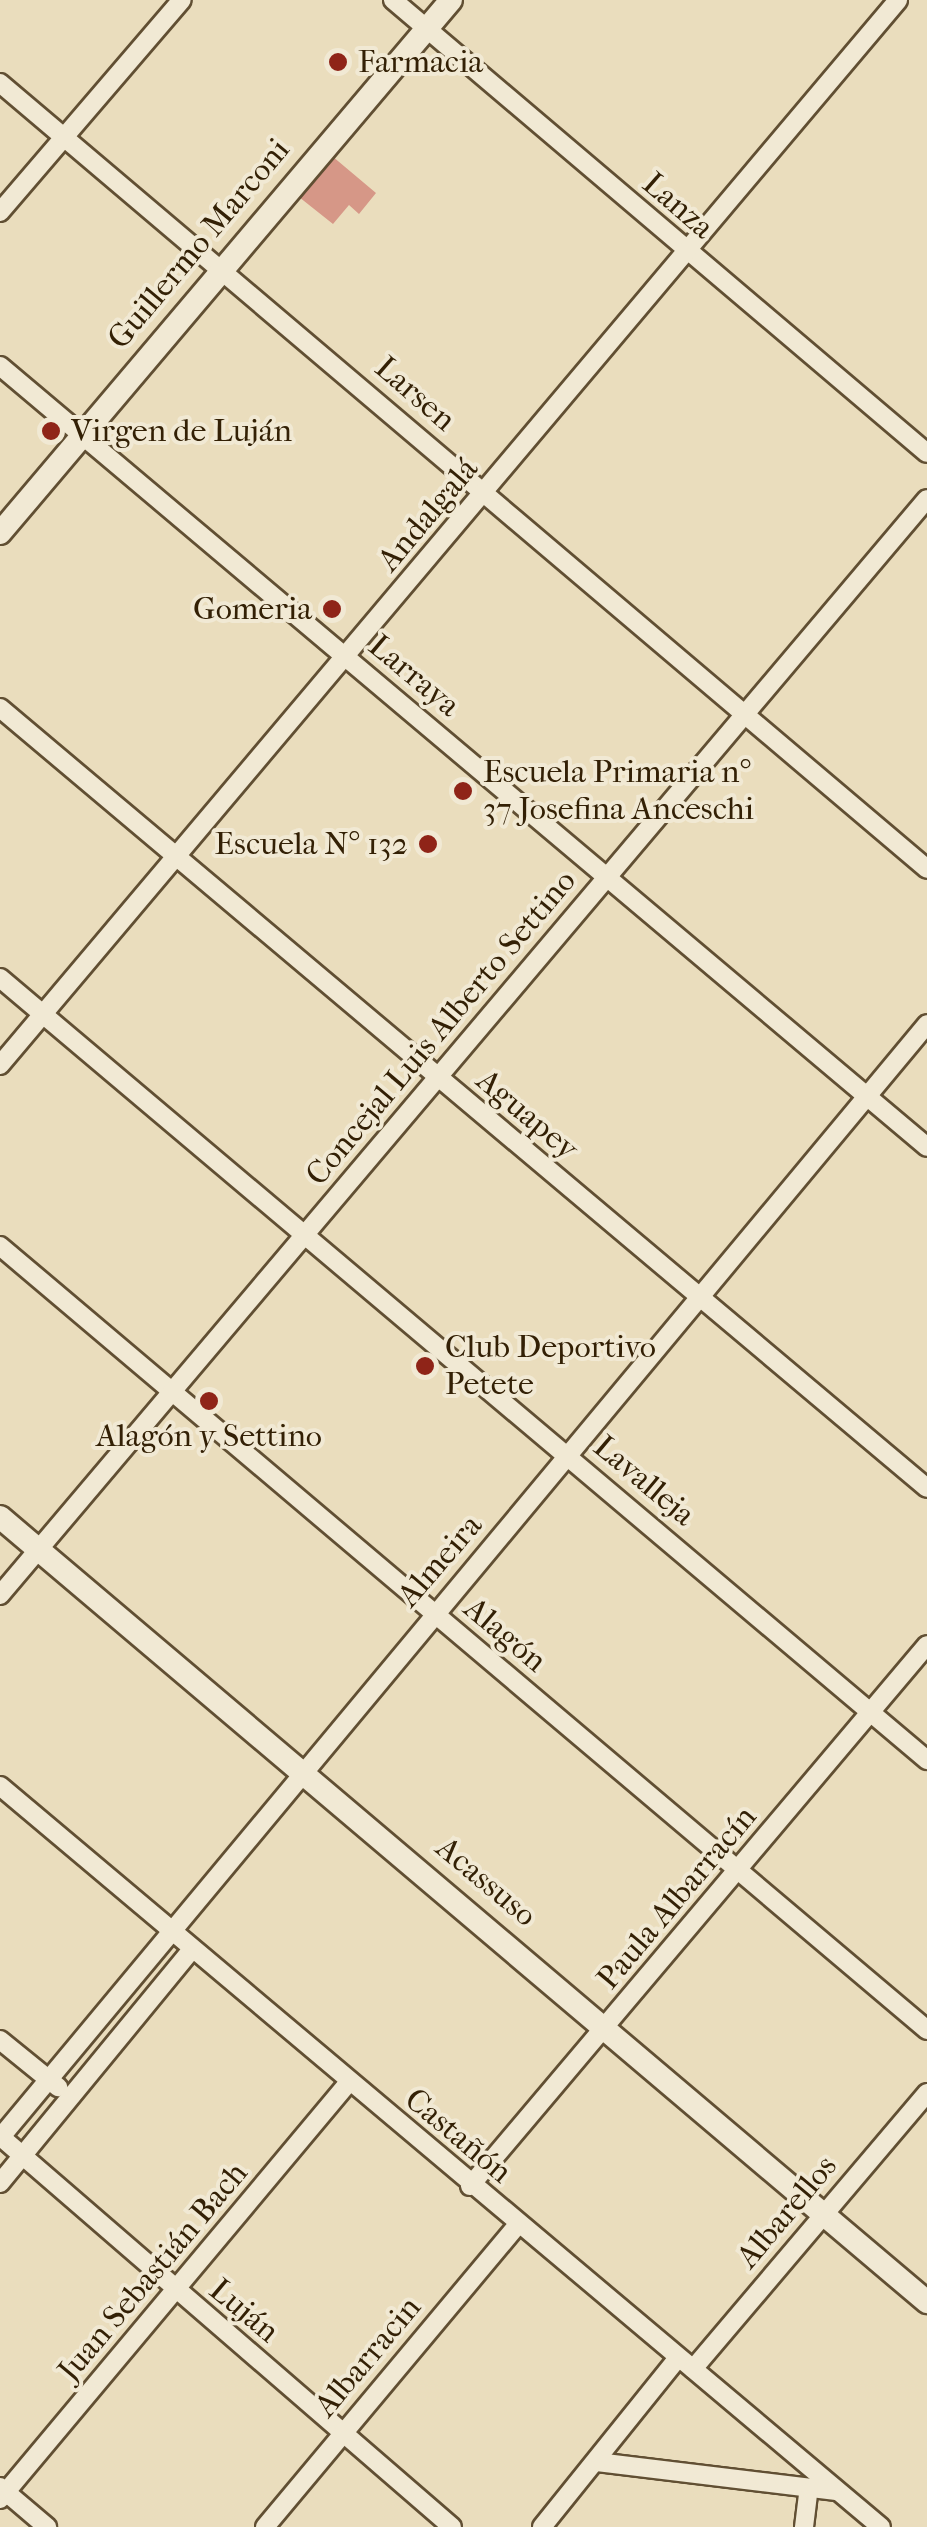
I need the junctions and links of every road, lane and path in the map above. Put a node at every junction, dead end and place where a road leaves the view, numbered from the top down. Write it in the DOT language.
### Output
graph roads {
  1 [pos="182,0"];
  2 [pos="393,0"];
  3 [pos="450,0"];
  4 [pos="898,0"];
  5 [pos="427,28"];
  6 [pos="0,83"];
  7 [pos="63,136"];
  8 [pos="0,212"];
  9 [pos="687,253"];
  10 [pos="220,266"];
  11 [pos="0,366"];
  12 [pos="81,435"];
  13 [pos="927,453"];
  14 [pos="485,493"];
  15 [pos="927,500"];
  16 [pos="0,533"];
  17 [pos="346,658"];
  18 [pos="0,708"];
  19 [pos="741,713"];
  20 [pos="174,855"];
  21 [pos="927,869"];
  22 [pos="605,878"];
  23 [pos="0,978"];
  24 [pos="42,1014"];
  25 [pos="927,1024"];
  26 [pos="0,1064"];
  27 [pos="436,1078"];
  28 [pos="866,1096"];
  29 [pos="927,1147"];
  30 [pos="304,1238"];
  31 [pos="0,1246"];
  32 [pos="701,1300"];
  33 [pos="171,1392"];
  34 [pos="569,1458"];
  35 [pos="927,1488"];
  36 [pos="0,1516"];
  37 [pos="38,1548"];
  38 [pos="0,1595"];
  39 [pos="434,1614"];
  40 [pos="927,1646"];
  41 [pos="871,1712"];
  42 [pos="927,1760"];
  43 [pos="304,1770"];
  44 [pos="0,1786"];
  45 [pos="738,1871"];
  46 [pos="170,1931"];
  47 [pos="192,1950"];
  48 [pos="607,2028"];
  49 [pos="927,2030"];
  50 [pos="0,2040"];
  51 [pos="49,2080"];
  52 [pos="349,2082"];
  53 [pos="927,2093"];
  54 [pos="72,2097"];
  55 [pos="0,2138"];
  56 [pos="22,2158"];
  57 [pos="0,2183"];
  58 [pos="470,2186"];
  59 [pos="824,2214"];
  60 [pos="517,2226"];
  61 [pos="176,2294"];
  62 [pos="927,2302"];
  63 [pos="685,2363"];
  64 [pos="343,2435"];
  65 [pos="597,2462"];
  66 [pos="836,2491"];
  67 [pos="808,2492"];
  68 [pos="2,2493"];
  69 [pos="47,2527"];
  70 [pos="265,2527"];
  71 [pos="452,2527"];
  72 [pos="542,2527"];
  73 [pos="804,2527"];
  74 [pos="881,2527"];
  1 -- 7 [label="street"];
  2 -- 5 [label="street, Lanza"];
  3 -- 5 [label="street, Guillermo Marconi"];
  4 -- 9 [label="street, Andalgalá"];
  5 -- 9 [label="street, Lanza"];
  5 -- 10 [label="street, Guillermo Marconi"];
  6 -- 7 [label="street, Larsen"];
  7 -- 8 [label="street"];
  7 -- 10 [label="street, Larsen"];
  9 -- 13 [label="street, Lanza"];
  9 -- 14 [label="street, Andalgalá"];
  10 -- 12 [label="street, Guillermo Marconi"];
  10 -- 14 [label="street, Larsen"];
  11 -- 12 [label="street, Larraya"];
  12 -- 16 [label="street, Guillermo Marconi"];
  12 -- 17 [label="street, Larraya"];
  14 -- 17 [label="street, Andalgalá"];
  14 -- 19 [label="street, Larsen"];
  15 -- 19 [label="street, Concejal Luis Alberto Settino"];
  17 -- 20 [label="street, Andalgalá"];
  17 -- 22 [label="street, Larraya"];
  18 -- 20 [label="street, Aguapey"];
  19 -- 21 [label="street, Larsen"];
  19 -- 22 [label="street, Concejal Luis Alberto Settino"];
  20 -- 24 [label="street, Andalgalá"];
  20 -- 27 [label="street, Aguapey"];
  22 -- 27 [label="street, Concejal Luis Alberto Settino"];
  22 -- 28 [label="street, Larraya"];
  23 -- 24 [label="street, Lavalleja"];
  24 -- 26 [label="street, Andalgalá"];
  24 -- 30 [label="street, Lavalleja"];
  25 -- 28 [label="street, Almeira"];
  27 -- 30 [label="street, Concejal Luis Alberto Settino"];
  27 -- 32 [label="street, Aguapey"];
  28 -- 29 [label="street, Larraya"];
  28 -- 32 [label="street, Almeira"];
  30 -- 33 [label="street, Concejal Luis Alberto Settino"];
  30 -- 34 [label="street, Lavalleja"];
  31 -- 33 [label="street, Alagón"];
  32 -- 34 [label="street, Almeira"];
  32 -- 35 [label="street, Aguapey"];
  33 -- 37 [label="street, Concejal Luis Alberto Settino"];
  33 -- 39 [label="street, Alagón"];
  34 -- 39 [label="street, Almeira"];
  34 -- 41 [label="street, Lavalleja"];
  36 -- 37 [label="street, Acassuso"];
  37 -- 38 [label="street, Concejal Luis Alberto Settino"];
  37 -- 43 [label="street, Acassuso"];
  39 -- 43 [label="street, Almeira"];
  39 -- 45 [label="street, Alagón"];
  40 -- 41 [label="street, Paula Albarracín"];
  41 -- 42 [label="street, Lavalleja"];
  41 -- 45 [label="street, Paula Albarracín"];
  43 -- 46 [label="street, Almeira"];
  43 -- 48 [label="street, Acassuso"];
  44 -- 46 [label="street, Castañón"];
  45 -- 48 [label="street, Paula Albarracín"];
  45 -- 49 [label="street, Alagón"];
  46 -- 47 [label="street, Castañón"];
  46 -- 51 [label="street, Almeira"];
  47 -- 52 [label="street, Castañón"];
  47 -- 54 [label="street"];
  48 -- 58 [label="street, Paula Albarracín"];
  48 -- 59 [label="street, Acassuso"];
  50 -- 51 [label="street"];
  51 -- 54 [label="street"];
  51 -- 55 [label="street, Almeira"];
  52 -- 58 [label="street, Castañón"];
  52 -- 61 [label="street, Juan Sebastián Bach"];
  53 -- 59 [label="street, Albarellos"];
  54 -- 56 [label="street"];
  55 -- 56 [label="street, Luján"];
  56 -- 57 [label="street"];
  56 -- 61 [label="street, Luján"];
  58 -- 60 [label="street, Castañón"];
  59 -- 62 [label="street, Acassuso"];
  59 -- 63 [label="street, Albarellos"];
  60 -- 63 [label="street, Castañón"];
  60 -- 64 [label="street, Albarracin"];
  61 -- 64 [label="street, Luján"];
  61 -- 68 [label="street, Juan Sebastián Bach"];
  63 -- 65 [label="street, Albarellos"];
  63 -- 66 [label="street, Castañón"];
  64 -- 70 [label="street, Albarracin"];
  64 -- 71 [label="street, Luján"];
  65 -- 67 [label="street"];
  65 -- 72 [label="street, Albarellos"];
  66 -- 67 [label="street"];
  66 -- 74 [label="street, Castañón"];
  67 -- 73 [label="street"];
  68 -- 69 [label="street"];
}
